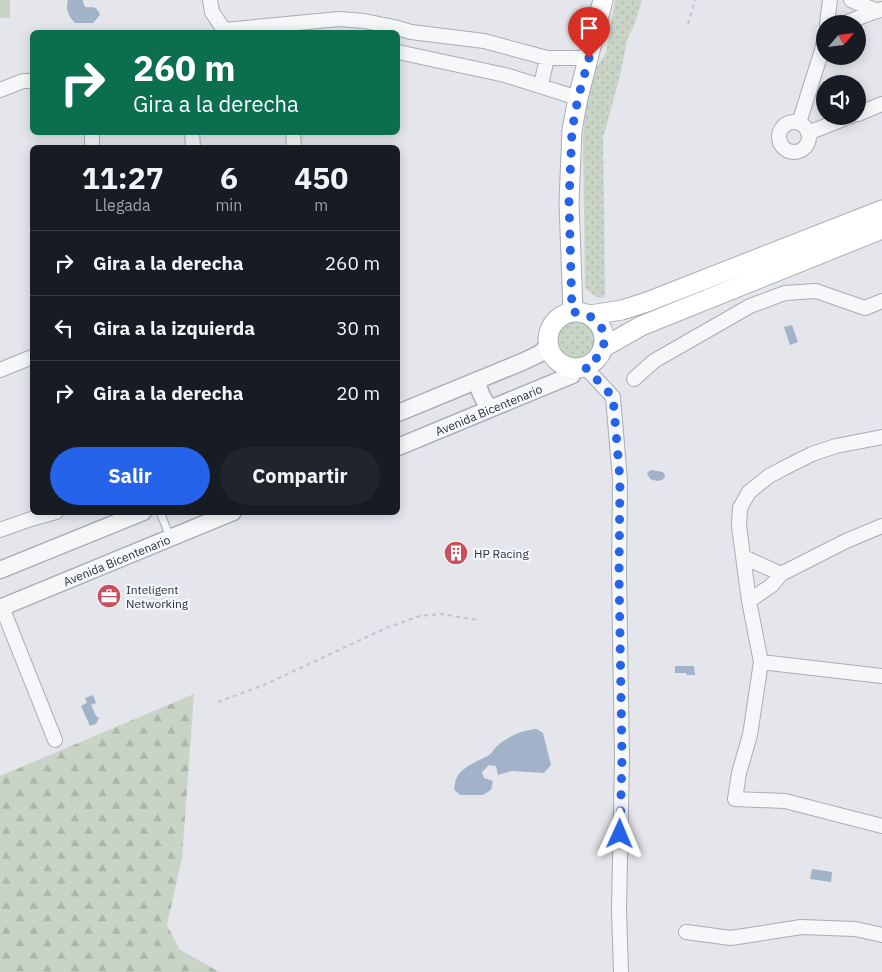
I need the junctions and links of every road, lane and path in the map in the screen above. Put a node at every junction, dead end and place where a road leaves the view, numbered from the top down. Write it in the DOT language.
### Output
graph roads {
  1 [pos="210,0"];
  2 [pos="603,0"];
  3 [pos="695,0"];
  4 [pos="830,0"];
  5 [pos="851,0"];
  6 [pos="880,10"];
  7 [pos="828,15"];
  8 [pos="866,15"];
  9 [pos="688,24"];
  10 [pos="223,30"];
  11 [pos="234,30"];
  12 [pos="394,30"];
  13 [pos="400,31"];
  14 [pos="400,52"];
  15 [pos="547,58"];
  16 [pos="589,58"];
  17 [pos="816,75"];
  18 [pos="30,81"];
  19 [pos="541,85"];
  20 [pos="0,90"];
  21 [pos="578,98"];
  22 [pos="882,104"];
  23 [pos="866,111"];
  24 [pos="816,125"];
  25 [pos="882,210"];
  26 [pos="882,230"];
  27 [pos="882,301"];
  28 [pos="581,313"];
  29 [pos="549,346"];
  30 [pos="604,347"];
  31 [pos="30,358"];
  32 [pos="581,368"];
  33 [pos="0,370"];
  34 [pos="634,379"];
  35 [pos="478,380"];
  36 [pos="490,408"];
  37 [pos="400,412"];
  38 [pos="882,437"];
  39 [pos="400,446"];
  40 [pos="45,515"];
  41 [pos="135,515"];
  42 [pos="161,515"];
  43 [pos="225,515"];
  44 [pos="882,526"];
  45 [pos="0,530"];
  46 [pos="170,537"];
  47 [pos="744,557"];
  48 [pos="0,570"];
  49 [pos="781,574"];
  50 [pos="749,601"];
  51 [pos="1,607"];
  52 [pos="477,620"];
  53 [pos="761,662"];
  54 [pos="882,676"];
  55 [pos="218,702"];
  56 [pos="55,740"];
  57 [pos="882,826"];
  58 [pos="686,932"];
  59 [pos="882,935"];
  60 [pos="621,972"];
  1 -- 10 [label="street"];
  2 -- 16 [label="main road"];
  3 -- 9 [label="path"];
  4 -- 7 [label="street"];
  5 -- 6 [label="street"];
  6 -- 8 [label="street"];
  11 -- 12 [label="street"];
  13 -- 15 [label="street"];
  14 -- 19 [label="street"];
  15 -- 16 [label="street"];
  15 -- 19 [label="street"];
  16 -- 21 [label="main road"];
  17 -- 24 [label="street"];
  18 -- 20 [label="street"];
  19 -- 21 [label="street"];
  21 -- 28 [label="main road"];
  22 -- 23 [label="street"];
  25 -- 28 [label="main road"];
  26 -- 30 [label="main road"];
  27 -- 34 [label="street"];
  28 -- 29 [label="main road"];
  28 -- 30 [label="main road"];
  29 -- 32 [label="main road"];
  29 -- 35 [label="street"];
  30 -- 32 [label="main road"];
  31 -- 33 [label="street"];
  32 -- 36 [label="street, Avenida Bicentenario"];
  32 -- 60 [label="street"];
  35 -- 36 [label="street"];
  35 -- 37 [label="street"];
  36 -- 39 [label="street, Avenida Bicentenario"];
  38 -- 47 [label="street"];
  40 -- 45 [label="street"];
  41 -- 48 [label="street"];
  42 -- 46 [label="lane"];
  43 -- 46 [label="street, Avenida Bicentenario"];
  44 -- 49 [label="street"];
  46 -- 51 [label="street, Avenida Bicentenario"];
  47 -- 49 [label="street"];
  47 -- 50 [label="street"];
  49 -- 50 [label="street"];
  50 -- 53 [label="street"];
  51 -- 56 [label="street"];
  52 -- 55 [label="path"];
  53 -- 54 [label="street"];
  53 -- 57 [label="street"];
  58 -- 59 [label="street"];
}
